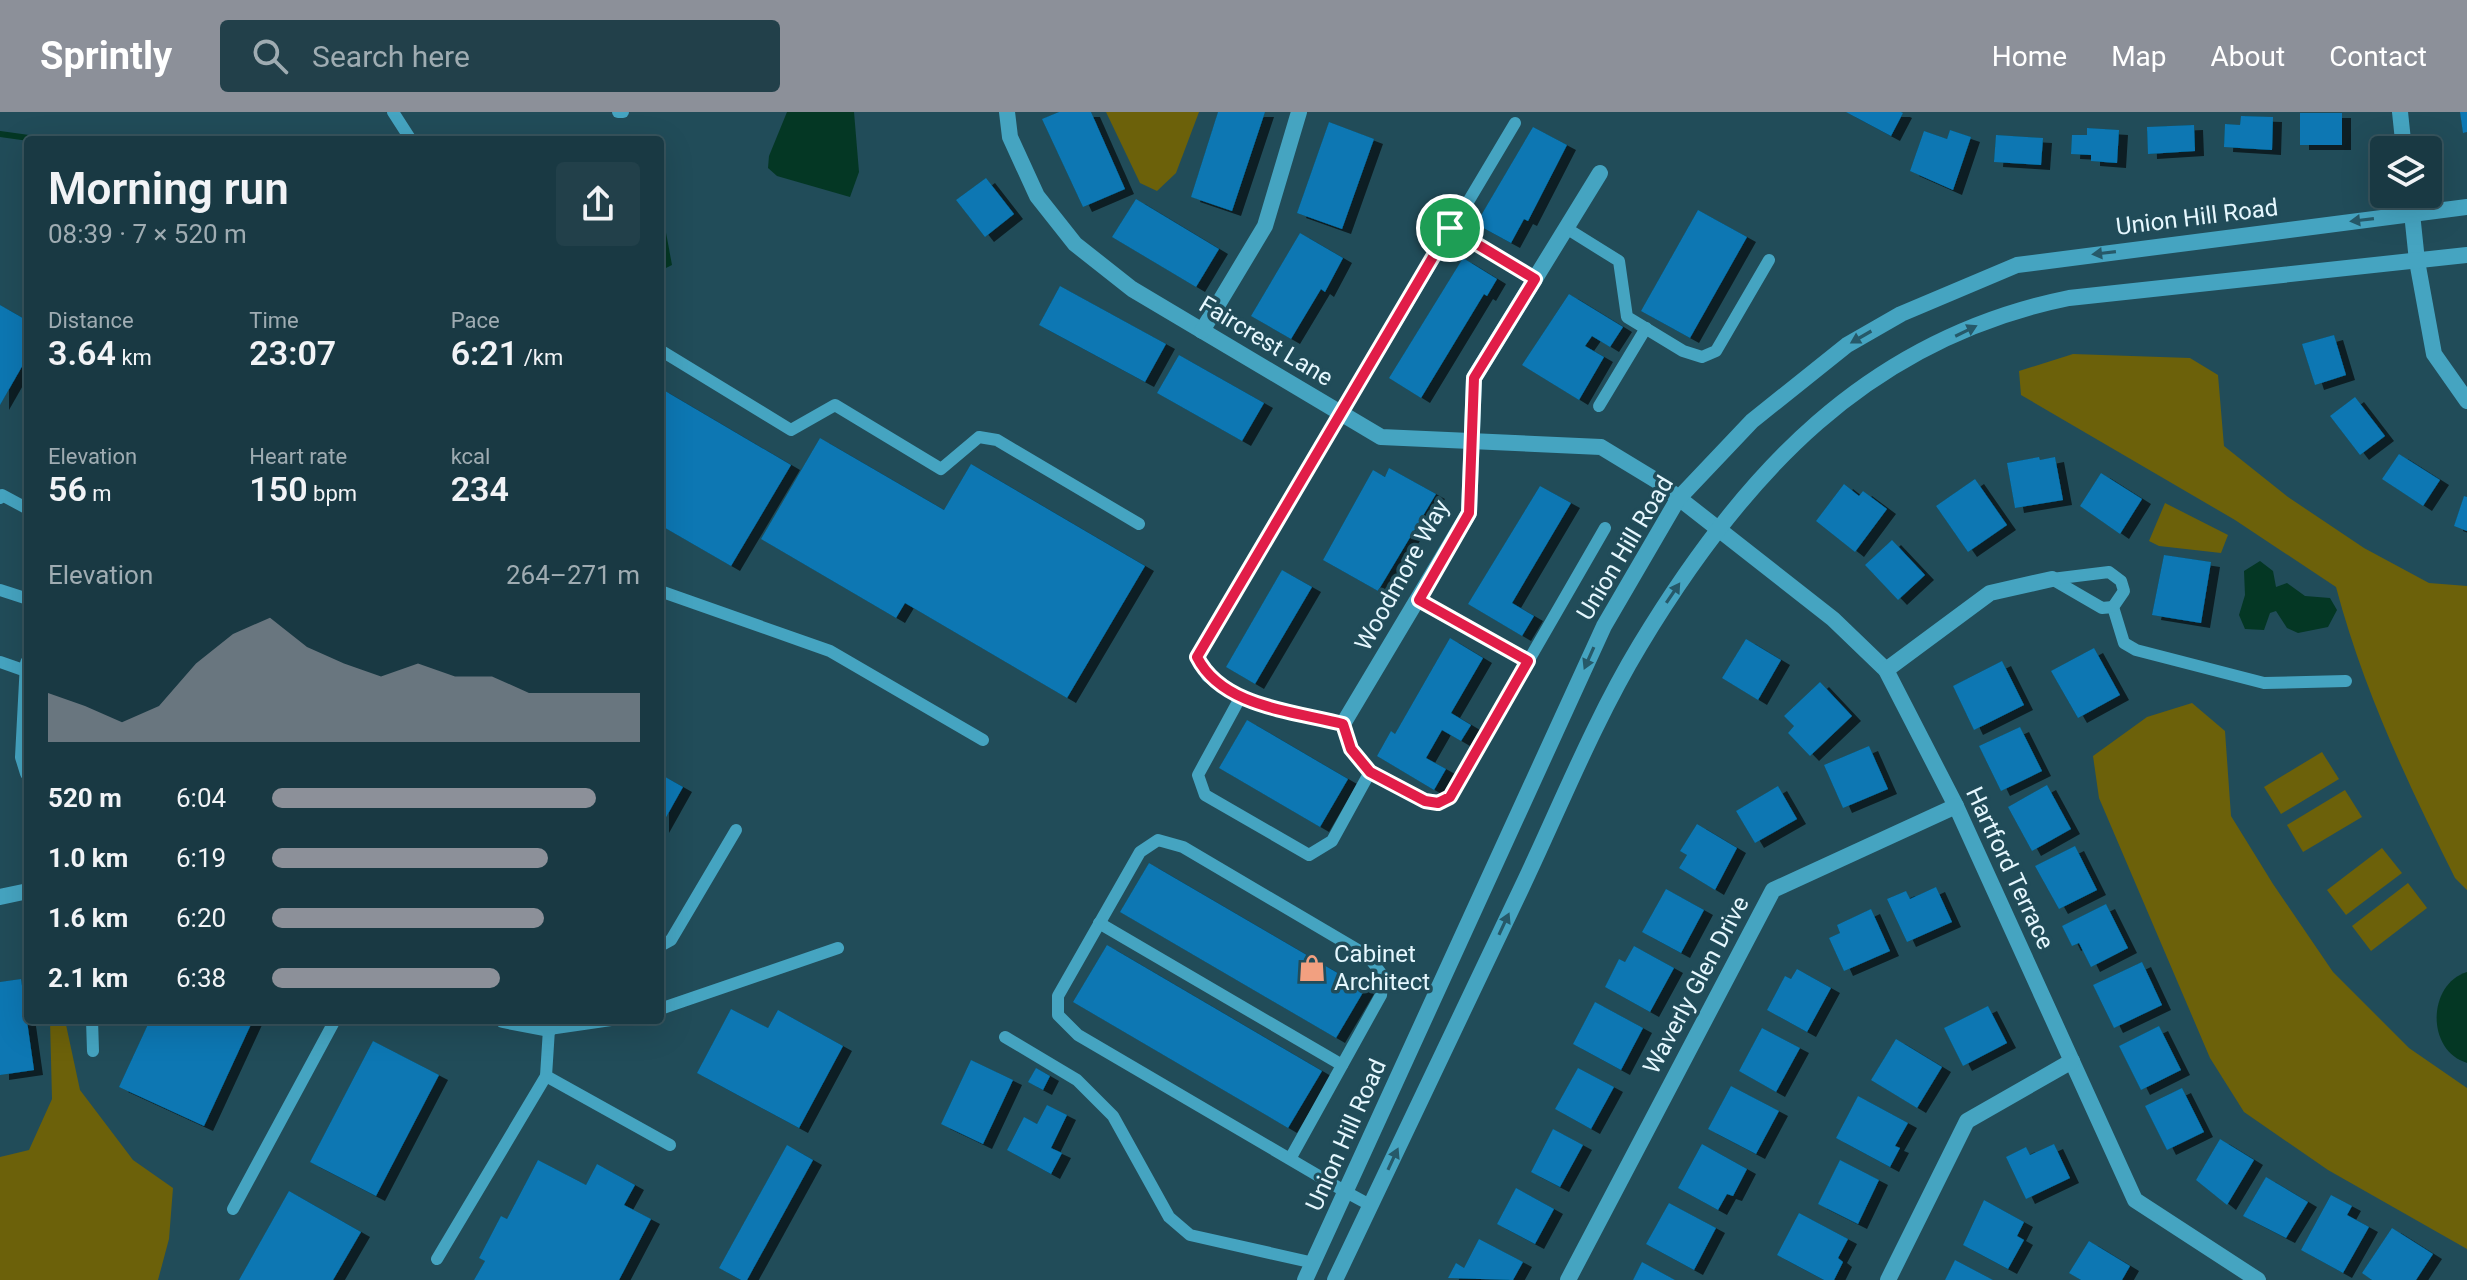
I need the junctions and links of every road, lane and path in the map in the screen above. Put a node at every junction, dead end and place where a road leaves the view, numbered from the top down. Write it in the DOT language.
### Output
graph roads {
  1 [pos="393,112"];
  2 [pos="1007,112"];
  3 [pos="1299,112"];
  4 [pos="2400,112"];
  5 [pos="1515,123"];
  6 [pos="408,136"];
  7 [pos="2403,136"];
  8 [pos="1600,173"];
  9 [pos="2467,207"];
  10 [pos="2411,208"];
  11 [pos="2412,214"];
  12 [pos="1450,228"];
  13 [pos="1566,228"];
  14 [pos="2467,255"];
  15 [pos="1769,260"];
  16 [pos="2417,261"];
  17 [pos="1535,279"];
  18 [pos="1646,328"];
  19 [pos="1202,331"];
  20 [pos="664,352"];
  21 [pos="2467,401"];
  22 [pos="1599,406"];
  23 [pos="1342,414"];
  24 [pos="1473,440"];
  25 [pos="0,498"];
  26 [pos="1678,499"];
  27 [pos="24,507"];
  28 [pos="1139,524"];
  29 [pos="1605,528"];
  30 [pos="1718,528"];
  31 [pos="2052,579"];
  32 [pos="0,590"];
  33 [pos="664,592"];
  34 [pos="24,598"];
  35 [pos="1419,600"];
  36 [pos="2113,607"];
  37 [pos="1528,661"];
  38 [pos="0,662"];
  39 [pos="24,666"];
  40 [pos="1886,670"];
  41 [pos="2346,681"];
  42 [pos="1240,698"];
  43 [pos="1343,724"];
  44 [pos="24,734"];
  45 [pos="983,740"];
  46 [pos="24,760"];
  47 [pos="1370,772"];
  48 [pos="1956,806"];
  49 [pos="736,830"];
  50 [pos="24,892"];
  51 [pos="0,897"];
  52 [pos="1099,923"];
  53 [pos="664,944"];
  54 [pos="838,948"];
  55 [pos="664,1008"];
  56 [pos="92,1024"];
  57 [pos="333,1024"];
  58 [pos="554,1025"];
  59 [pos="1005,1037"];
  60 [pos="93,1051"];
  61 [pos="2072,1061"];
  62 [pos="1342,1065"];
  63 [pos="546,1076"];
  64 [pos="670,1145"];
  65 [pos="1290,1159"];
  66 [pos="1346,1192"];
  67 [pos="1370,1205"];
  68 [pos="233,1209"];
  69 [pos="437,1259"];
  70 [pos="1314,1263"];
  71 [pos="1305,1280"];
  72 [pos="1335,1280"];
  73 [pos="1568,1280"];
  74 [pos="1888,1280"];
  75 [pos="2258,1280"];
  1 -- 6 [label="lane"];
  2 -- 19 [label="street, Faircrest Lane"];
  3 -- 19 [label="street"];
  4 -- 7 [label="street"];
  5 -- 12 [label="lane"];
  8 -- 13 [label="street, Woodmore Way"];
  9 -- 11 [label="street, Union Hill Road"];
  10 -- 11 [label="street"];
  11 -- 16 [label="street"];
  11 -- 26 [label="street, Union Hill Road, one-way"];
  12 -- 17 [label="lane"];
  12 -- 23 [label="lane"];
  13 -- 17 [label="street, Woodmore Way"];
  13 -- 18 [label="lane"];
  14 -- 16 [label="street, Union Hill Road"];
  15 -- 18 [label="lane"];
  16 -- 21 [label="street"];
  30 -- 16 [label="street, Union Hill Road, one-way"];
  17 -- 24 [label="street, Woodmore Way"];
  18 -- 22 [label="lane"];
  19 -- 23 [label="street, Faircrest Lane"];
  20 -- 28 [label="lane"];
  23 -- 24 [label="street, Faircrest Lane"];
  23 -- 42 [label="lane"];
  24 -- 26 [label="street, Faircrest Lane"];
  24 -- 35 [label="street, Woodmore Way"];
  25 -- 27 [label="lane"];
  26 -- 30 [label="street, Hartford Terrace"];
  26 -- 66 [label="street, Union Hill Road, one-way"];
  29 -- 37 [label="lane"];
  30 -- 40 [label="street, Hartford Terrace"];
  67 -- 30 [label="street, Union Hill Road, one-way"];
  31 -- 36 [label="lane"];
  31 -- 36 [label="lane"];
  31 -- 40 [label="street"];
  32 -- 34 [label="lane"];
  33 -- 45 [label="lane"];
  35 -- 37 [label="lane"];
  35 -- 43 [label="street, Woodmore Way"];
  36 -- 41 [label="lane"];
  37 -- 47 [label="lane"];
  38 -- 39 [label="lane"];
  40 -- 48 [label="street, Hartford Terrace"];
  42 -- 43 [label="lane"];
  42 -- 47 [label="lane"];
  43 -- 47 [label="lane"];
  44 -- 46 [label="street"];
  48 -- 61 [label="street, Hartford Terrace"];
  48 -- 73 [label="street, Waverly Glen Drive"];
  49 -- 53 [label="lane"];
  50 -- 51 [label="street"];
  52 -- 62 [label="lane"];
  52 -- 62 [label="lane"];
  52 -- 65 [label="lane"];
  54 -- 55 [label="lane"];
  56 -- 60 [label="lane"];
  57 -- 68 [label="lane"];
  58 -- 63 [label="lane"];
  59 -- 70 [label="lane"];
  61 -- 74 [label="street"];
  61 -- 75 [label="street, Hartford Terrace"];
  62 -- 65 [label="lane"];
  63 -- 64 [label="lane"];
  63 -- 69 [label="lane"];
  65 -- 66 [label="lane"];
  66 -- 67 [label="lane"];
  66 -- 70 [label="street, Union Hill Road"];
  67 -- 72 [label="street, Union Hill Road"];
  70 -- 71 [label="street, Union Hill Road"];
}
